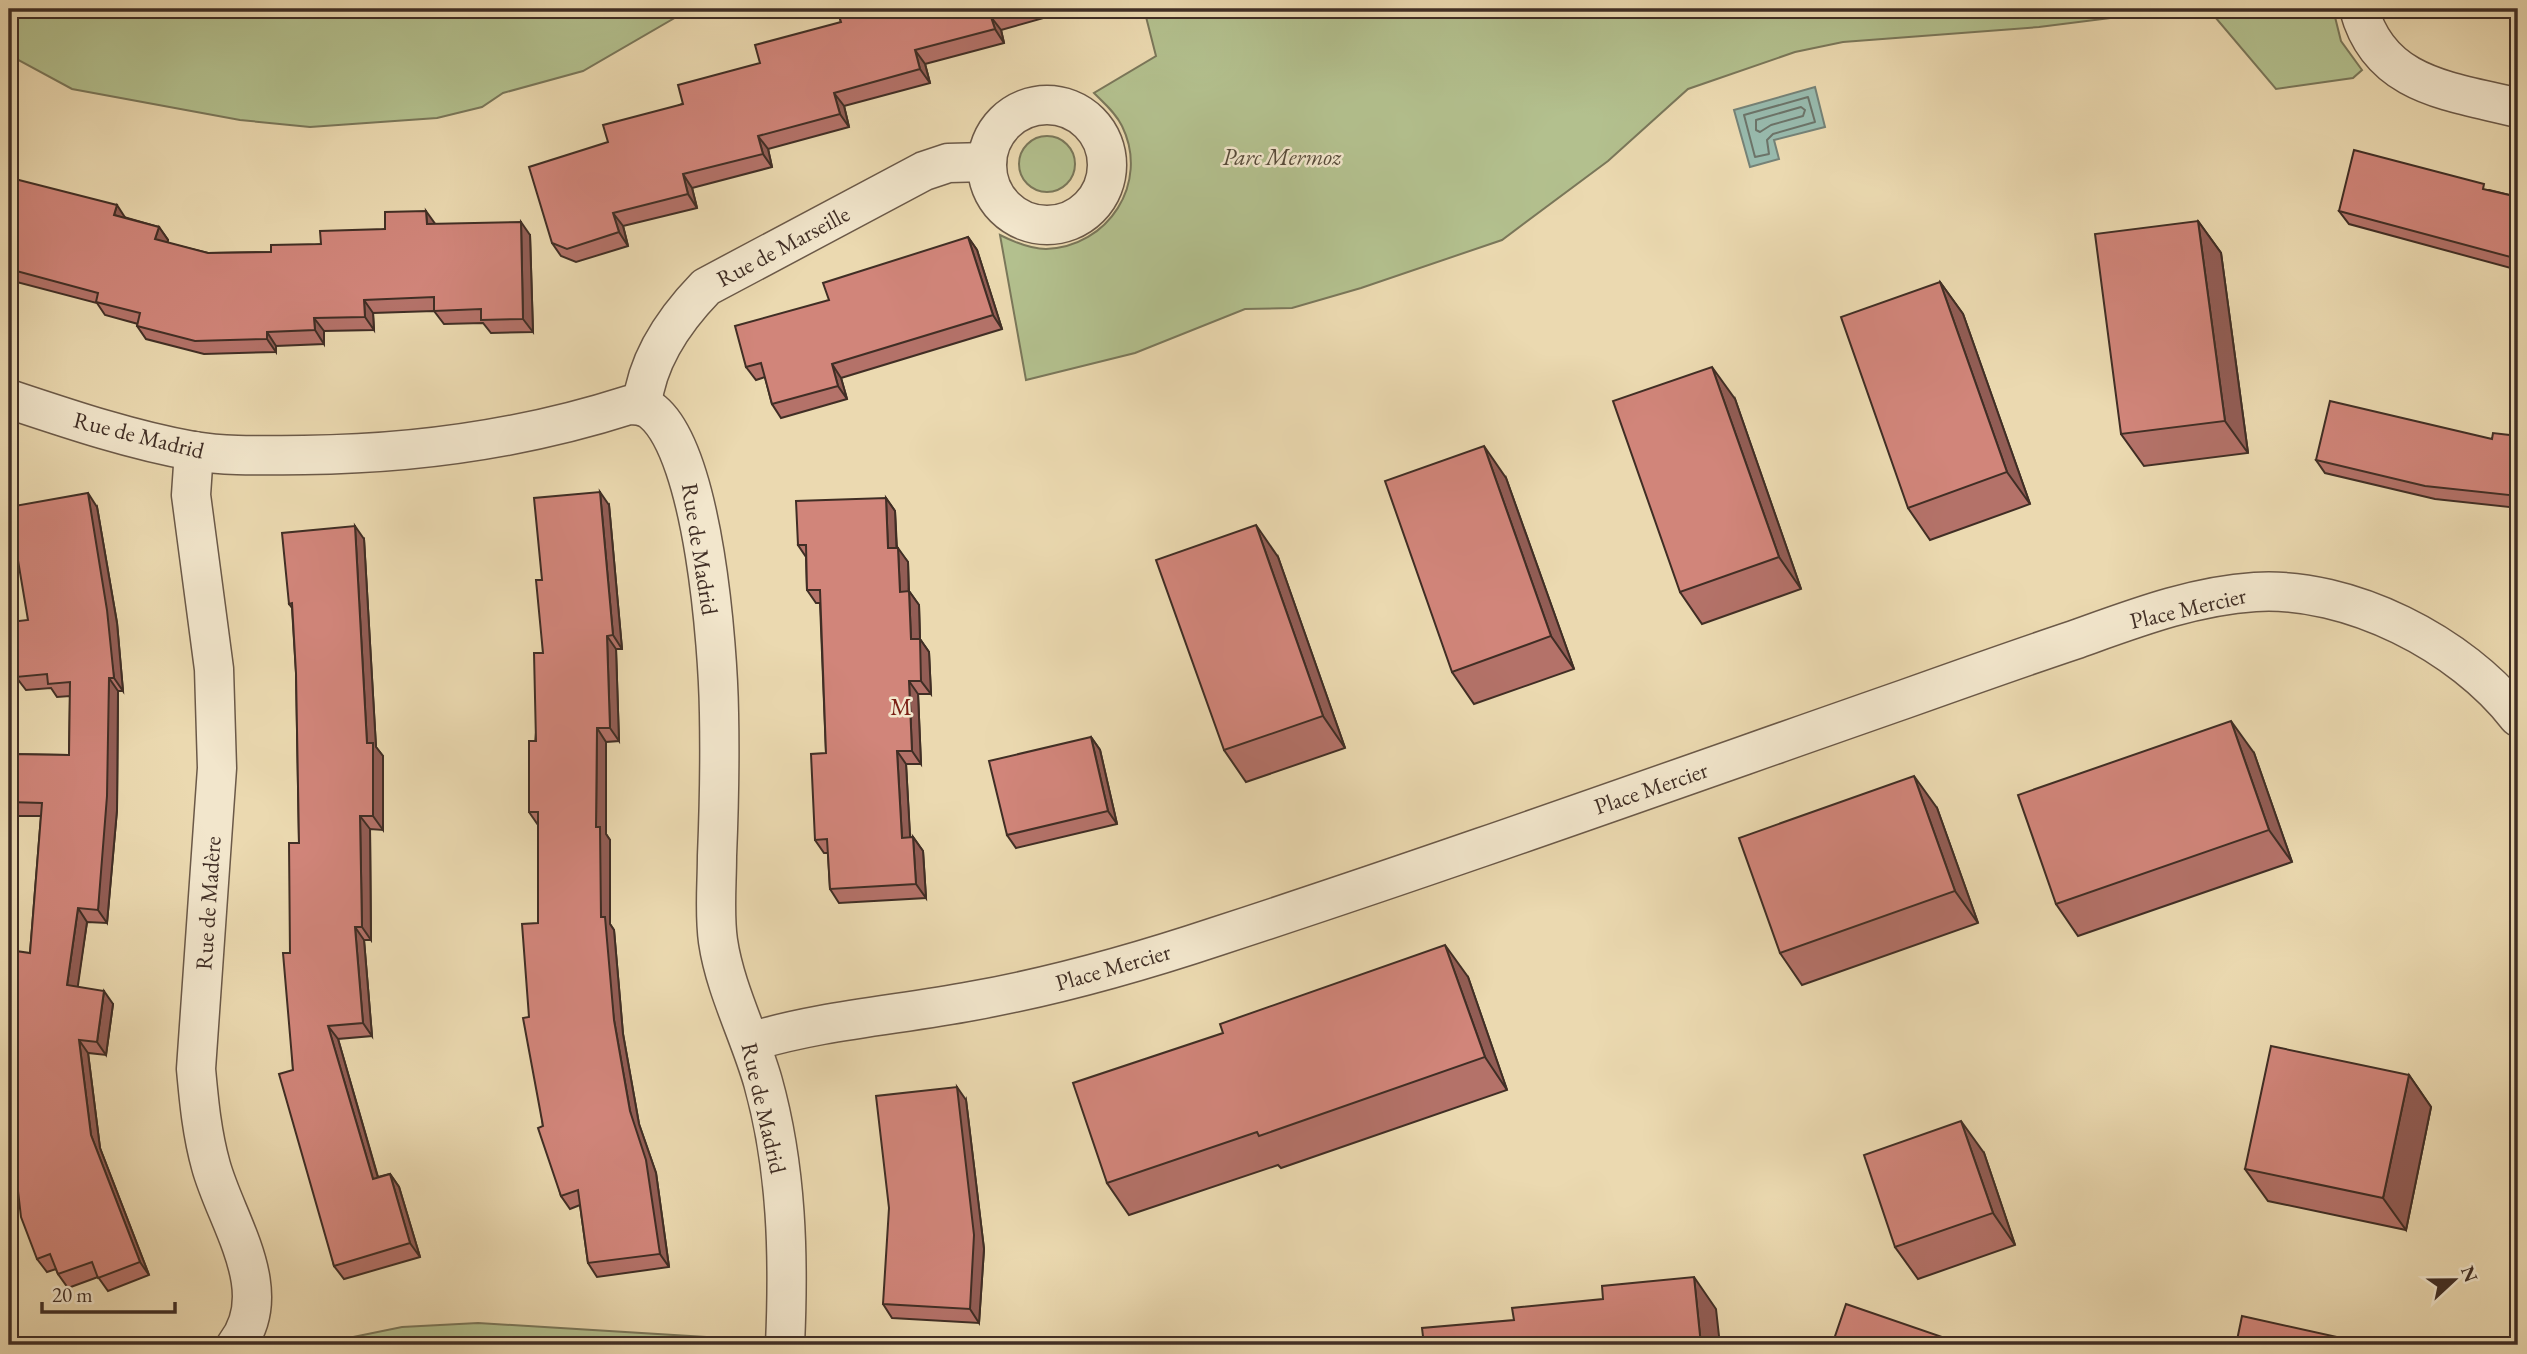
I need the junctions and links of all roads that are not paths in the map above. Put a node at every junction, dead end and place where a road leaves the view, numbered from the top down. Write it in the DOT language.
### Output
graph roads {
  1 [pos="2359,9"];
  2 [pos="2518,108"];
  3 [pos="988,162"];
  4 [pos="9,399"];
  5 [pos="642,405"];
  6 [pos="194,451"];
  7 [pos="2514,701"];
  8 [pos="750,1042"];
  9 [pos="236,1345"];
  10 [pos="785,1345"];
  1 -- 2 [label="street"];
  3 -- 5 [label="street, Rue de Marseille"];
  4 -- 6 [label="street, Rue de Madrid"];
  5 -- 6 [label="street, Rue de Madrid"];
  5 -- 8 [label="street, Rue de Madrid"];
  6 -- 9 [label="street, Rue de Madère"];
  7 -- 8 [label="street, Place Mercier"];
  8 -- 10 [label="street, Rue de Madrid"];
}
